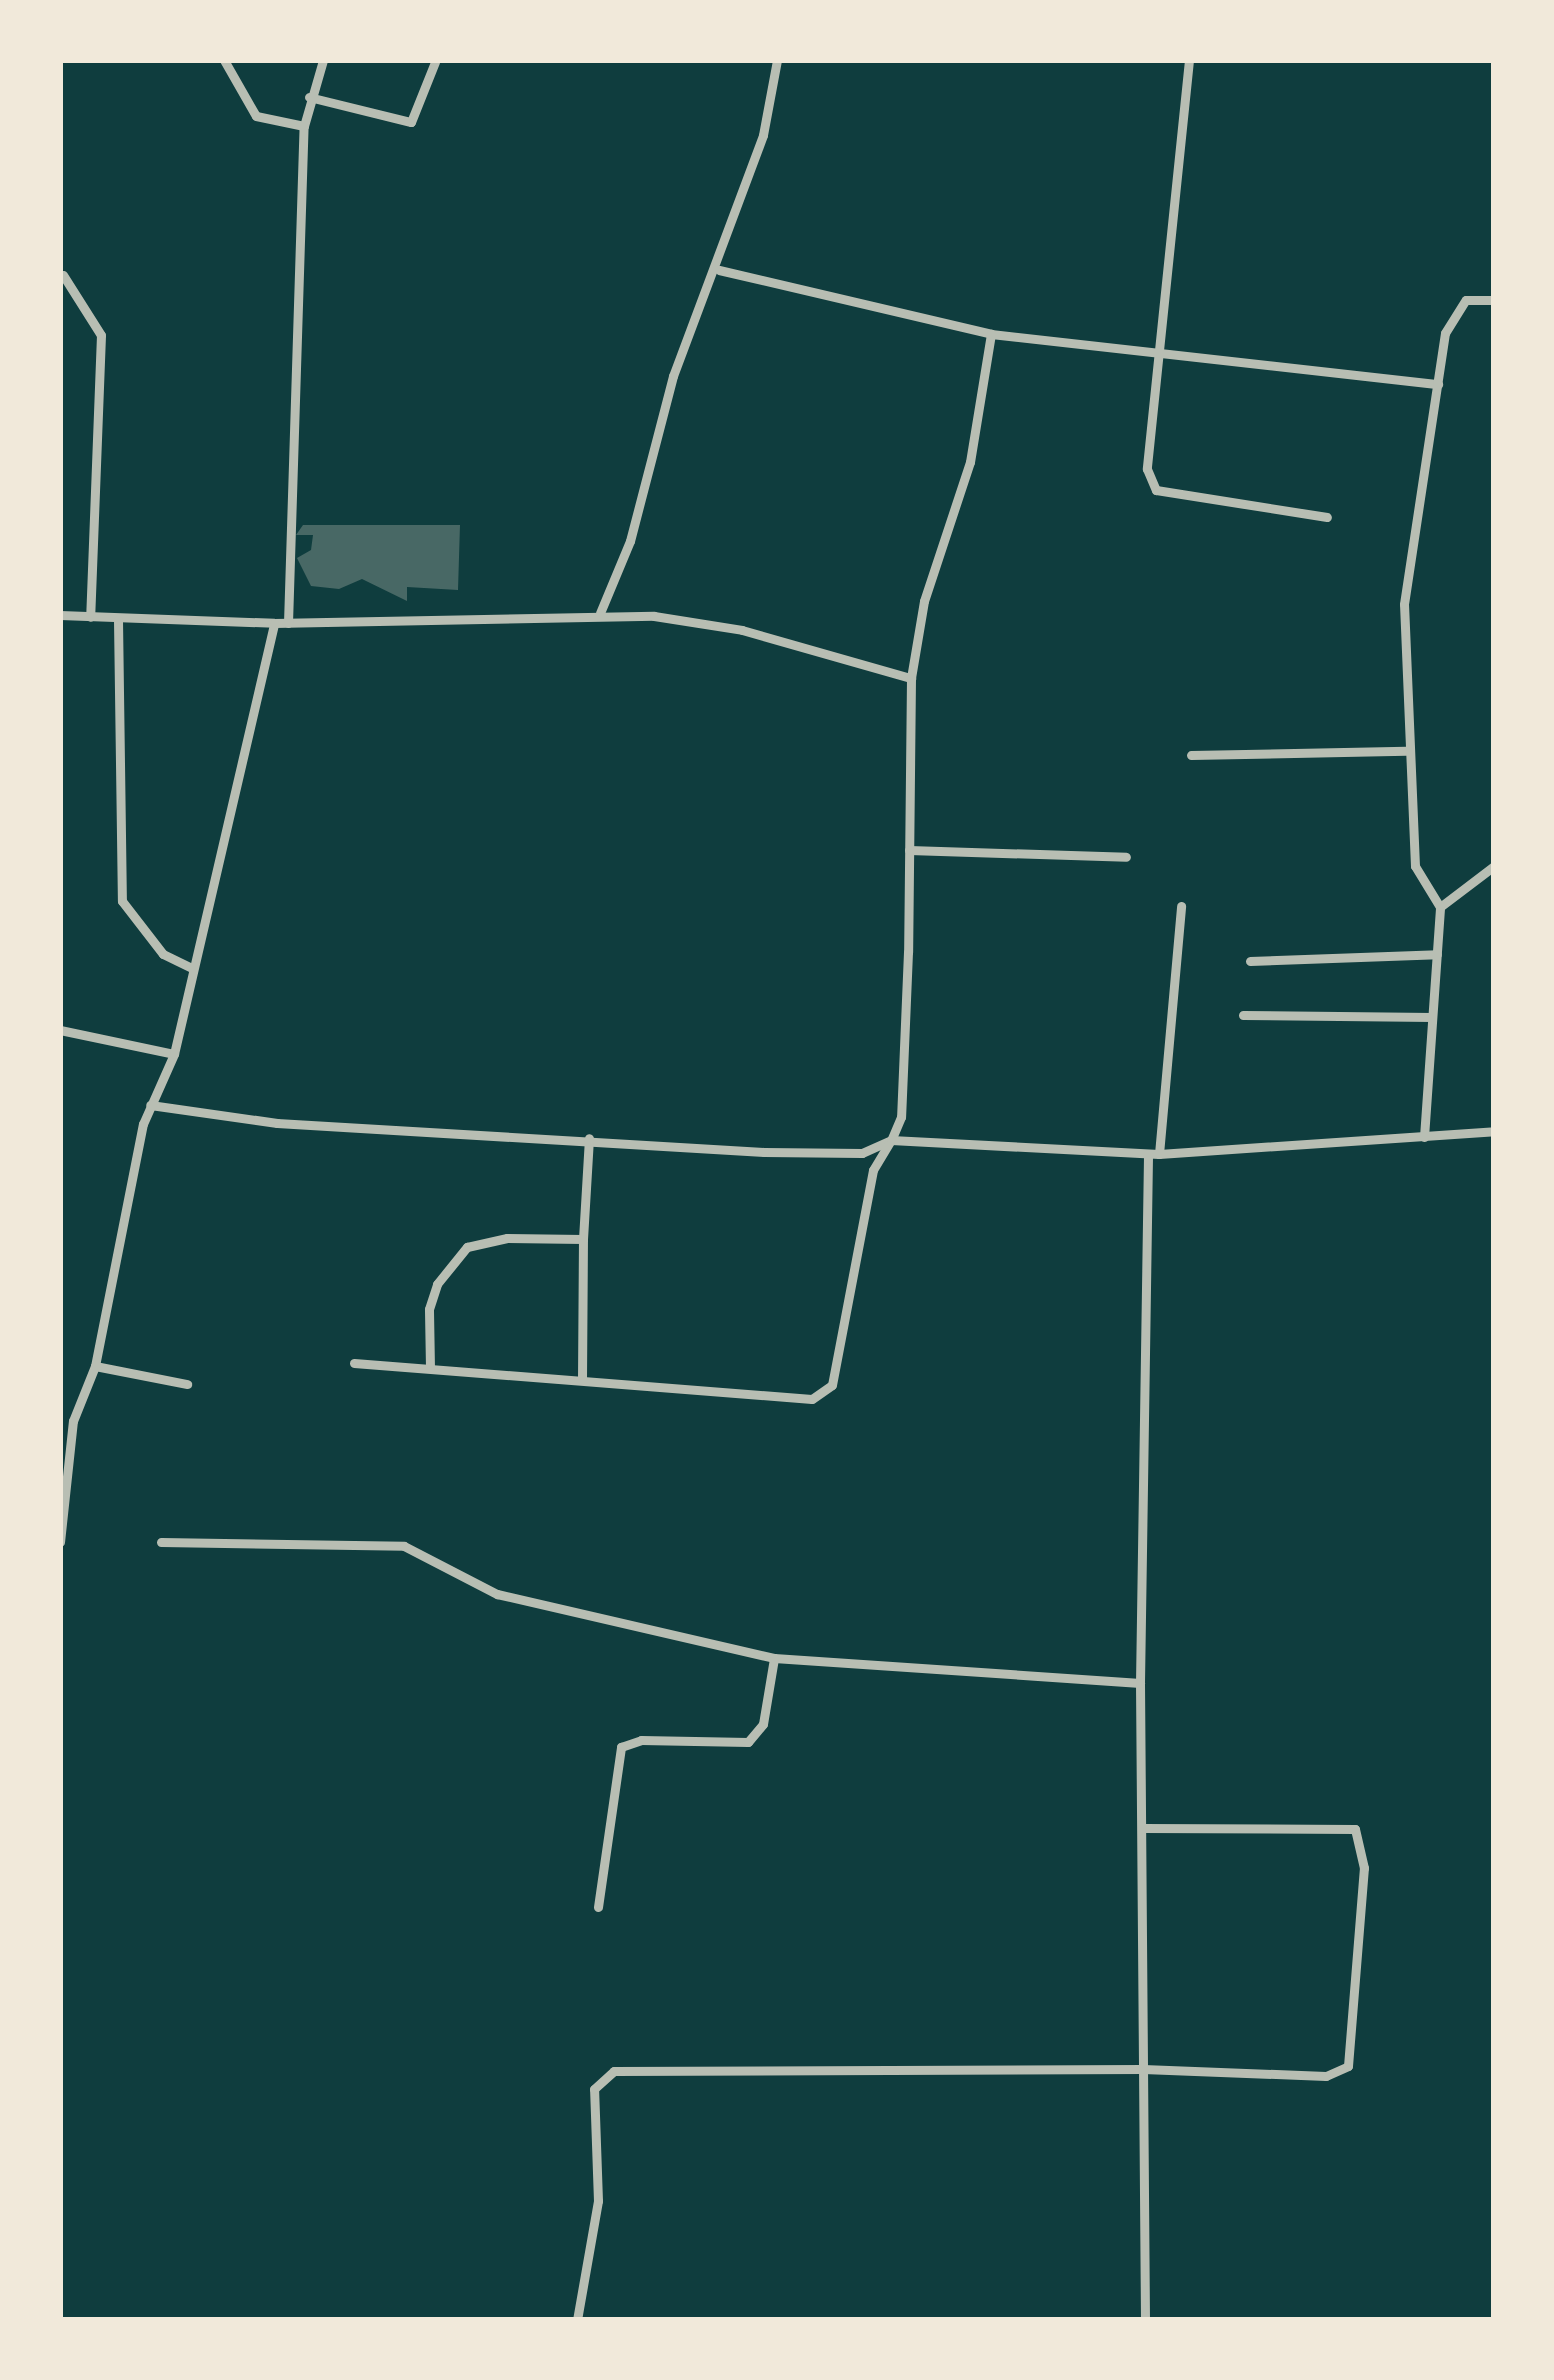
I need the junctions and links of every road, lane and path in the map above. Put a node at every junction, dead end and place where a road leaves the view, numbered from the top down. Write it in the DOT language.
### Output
graph roads {
  1 [pos="224,60"];
  2 [pos="323,60"];
  3 [pos="1189,60"];
  4 [pos="774,61"];
  5 [pos="435,62"];
  6 [pos="309,97"];
  7 [pos="304,126"];
  8 [pos="718,270"];
  9 [pos="63,275"];
  10 [pos="1494,300"];
  11 [pos="991,334"];
  12 [pos="1161,351"];
  13 [pos="1438,384"];
  14 [pos="1328,517"];
  15 [pos="600,613"];
  16 [pos="60,615"];
  17 [pos="90,617"];
  18 [pos="118,620"];
  19 [pos="274,623"];
  20 [pos="288,623"];
  21 [pos="911,678"];
  22 [pos="1406,751"];
  23 [pos="1191,755"];
  24 [pos="909,850"];
  25 [pos="1126,856"];
  26 [pos="1494,866"];
  27 [pos="1181,906"];
  28 [pos="1440,907"];
  29 [pos="1437,954"];
  30 [pos="1250,961"];
  31 [pos="192,968"];
  32 [pos="1243,1016"];
  33 [pos="1432,1017"];
  34 [pos="60,1030"];
  35 [pos="174,1054"];
  36 [pos="150,1105"];
  37 [pos="1494,1131"];
  38 [pos="1424,1137"];
  39 [pos="589,1138"];
  40 [pos="891,1140"];
  41 [pos="1153,1154"];
  42 [pos="583,1239"];
  43 [pos="354,1363"];
  44 [pos="95,1366"];
  45 [pos="430,1368"];
  46 [pos="581,1380"];
  47 [pos="187,1384"];
  48 [pos="60,1542"];
  49 [pos="161,1542"];
  50 [pos="774,1658"];
  51 [pos="1140,1683"];
  52 [pos="1142,1828"];
  53 [pos="598,1907"];
  54 [pos="1143,2069"];
  55 [pos="577,2320"];
  56 [pos="1145,2320"];
  1 -- 7 [label="street"];
  2 -- 6 [label="street"];
  3 -- 12 [label="street"];
  4 -- 8 [label="street"];
  5 -- 6 [label="street"];
  6 -- 7 [label="street"];
  7 -- 20 [label="street"];
  8 -- 11 [label="street"];
  8 -- 15 [label="street"];
  9 -- 17 [label="street"];
  10 -- 13 [label="street"];
  11 -- 12 [label="street"];
  11 -- 21 [label="street"];
  12 -- 13 [label="street"];
  12 -- 14 [label="street"];
  13 -- 22 [label="street"];
  15 -- 20 [label="street"];
  15 -- 21 [label="street"];
  16 -- 17 [label="street"];
  17 -- 18 [label="street"];
  18 -- 19 [label="street"];
  18 -- 31 [label="street"];
  19 -- 20 [label="street"];
  19 -- 31 [label="street"];
  21 -- 24 [label="street"];
  22 -- 23 [label="street"];
  22 -- 28 [label="street"];
  24 -- 25 [label="street"];
  24 -- 40 [label="street"];
  26 -- 28 [label="street"];
  27 -- 41 [label="street"];
  28 -- 29 [label="street"];
  29 -- 30 [label="street"];
  29 -- 33 [label="street"];
  31 -- 35 [label="street"];
  32 -- 33 [label="street"];
  33 -- 38 [label="street"];
  34 -- 35 [label="street"];
  35 -- 36 [label="street"];
  36 -- 39 [label="street"];
  36 -- 44 [label="street"];
  37 -- 38 [label="street"];
  38 -- 41 [label="street"];
  39 -- 40 [label="street"];
  39 -- 42 [label="street"];
  40 -- 41 [label="street"];
  40 -- 46 [label="street"];
  41 -- 51 [label="street"];
  42 -- 45 [label="street"];
  42 -- 46 [label="street"];
  43 -- 45 [label="street"];
  44 -- 47 [label="street"];
  44 -- 48 [label="street"];
  45 -- 46 [label="street"];
  49 -- 50 [label="street"];
  50 -- 51 [label="street"];
  50 -- 53 [label="street"];
  51 -- 52 [label="street"];
  52 -- 54 [label="street"];
  52 -- 54 [label="street"];
  54 -- 55 [label="street"];
  54 -- 56 [label="street"];
}
